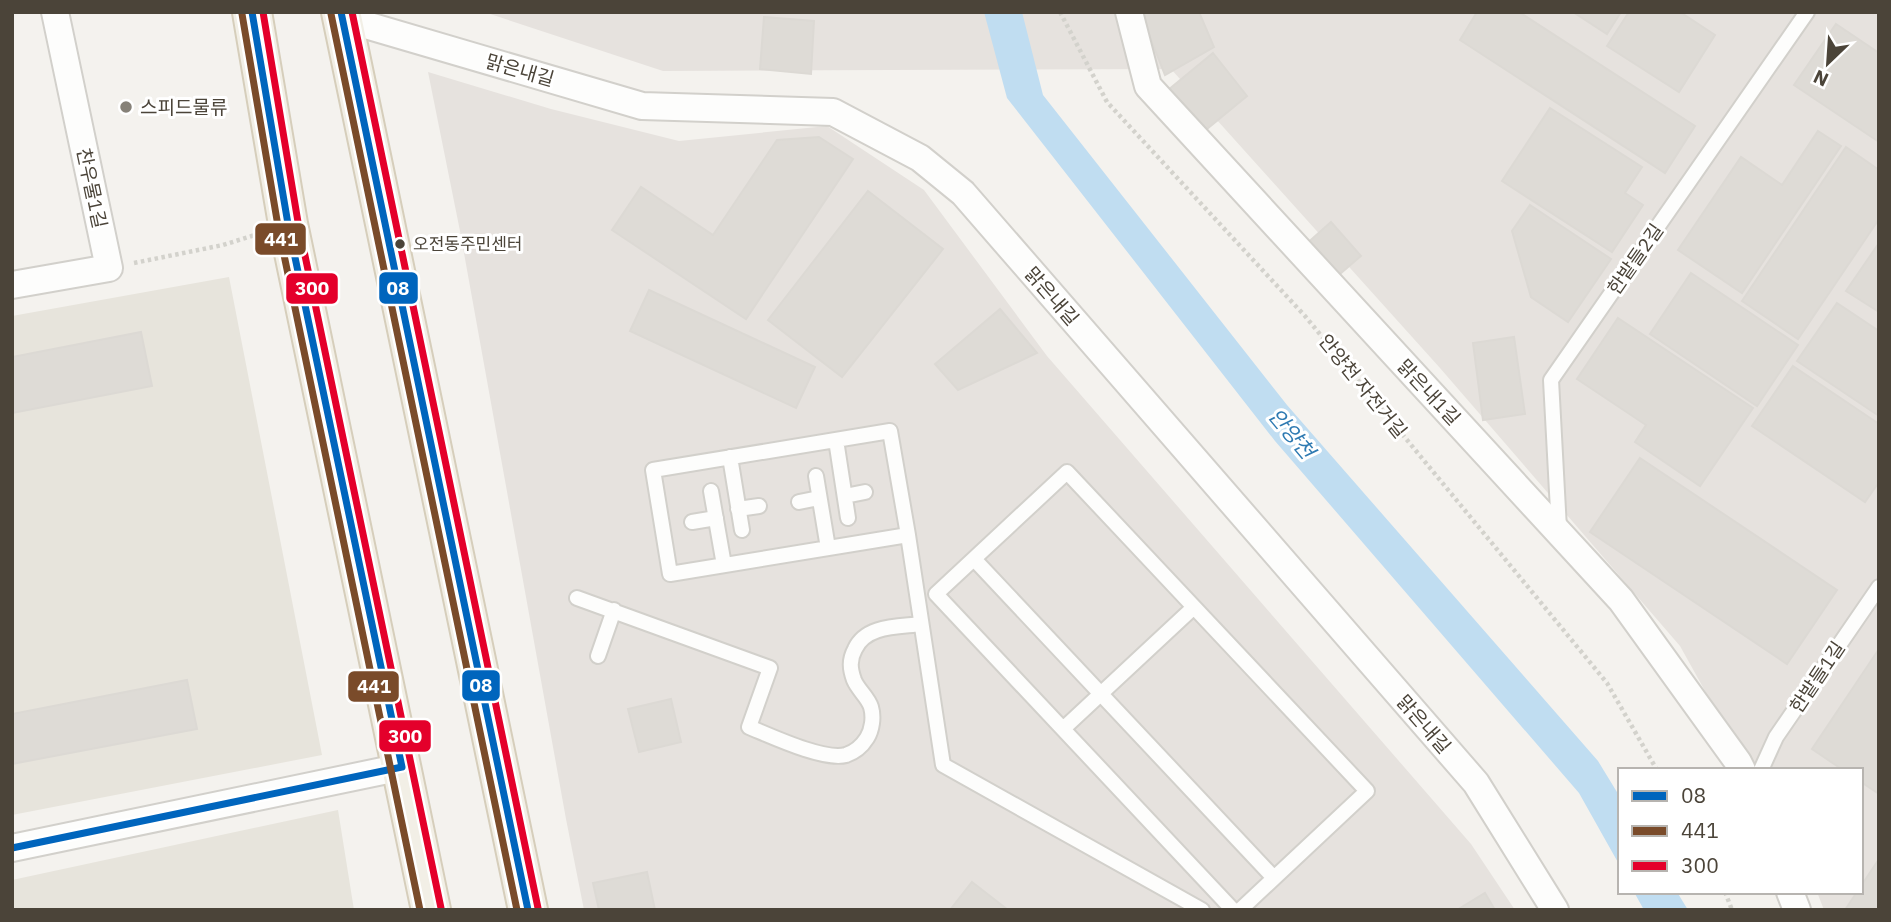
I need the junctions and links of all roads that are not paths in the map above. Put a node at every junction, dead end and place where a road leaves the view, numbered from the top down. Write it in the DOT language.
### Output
graph roads {
  1 [pos="55,12"];
  2 [pos="252,12"];
  3 [pos="1129,12"];
  4 [pos="1807,12"];
  5 [pos="341,15"];
  6 [pos="12,285"];
  7 [pos="836,440"];
  8 [pos="730,457"];
  9 [pos="816,476"];
  10 [pos="712,491"];
  11 [pos="865,492"];
  12 [pos="845,496"];
  13 [pos="819,498"];
  14 [pos="799,502"];
  15 [pos="759,506"];
  16 [pos="738,509"];
  17 [pos="716,518"];
  18 [pos="849,518"];
  19 [pos="692,522"];
  20 [pos="742,530"];
  21 [pos="1560,534"];
  22 [pos="908,536"];
  23 [pos="828,548"];
  24 [pos="974,559"];
  25 [pos="724,565"];
  26 [pos="1879,587"];
  27 [pos="577,598"];
  28 [pos="1194,607"];
  29 [pos="614,610"];
  30 [pos="921,624"];
  31 [pos="598,656"];
  32 [pos="1101,694"];
  33 [pos="1063,729"];
  34 [pos="402,767"];
  35 [pos="1741,768"];
  36 [pos="1762,768"];
  37 [pos="12,848"];
  38 [pos="1274,878"];
  39 [pos="431,910"];
  40 [pos="527,910"];
  41 [pos="1202,910"];
  42 [pos="1233,910"];
  43 [pos="1240,910"];
  44 [pos="1555,910"];
  1 -- 6 [label="street, 찬우물1길"];
  2 -- 34 [label="main road"];
  3 -- 21 [label="street, 맑은내1길"];
  4 -- 21 [label="lane, 한밭들2길"];
  5 -- 40 [label="main road"];
  5 -- 44 [label="street, 맑은내길"];
  7 -- 8 [label="lane"];
  7 -- 12 [label="lane"];
  7 -- 22 [label="lane"];
  8 -- 16 [label="lane"];
  8 -- 25 [label="lane"];
  9 -- 13 [label="lane"];
  10 -- 17 [label="lane"];
  11 -- 12 [label="lane"];
  12 -- 18 [label="lane"];
  13 -- 14 [label="lane"];
  13 -- 23 [label="lane"];
  15 -- 16 [label="lane"];
  16 -- 20 [label="lane"];
  17 -- 19 [label="lane"];
  17 -- 25 [label="lane"];
  21 -- 35 [label="street, 맑은내1길"];
  22 -- 23 [label="lane"];
  22 -- 30 [label="lane"];
  23 -- 25 [label="lane"];
  24 -- 28 [label="lane"];
  24 -- 32 [label="lane"];
  24 -- 33 [label="lane"];
  26 -- 36 [label="lane, 한밭들1길"];
  27 -- 29 [label="lane"];
  28 -- 32 [label="lane"];
  28 -- 38 [label="lane"];
  29 -- 30 [label="lane"];
  29 -- 31 [label="lane"];
  30 -- 41 [label="lane"];
  32 -- 33 [label="lane"];
  32 -- 38 [label="lane"];
  33 -- 42 [label="lane"];
  34 -- 37 [label="street"];
  34 -- 39 [label="main road"];
  38 -- 43 [label="lane"];
}
